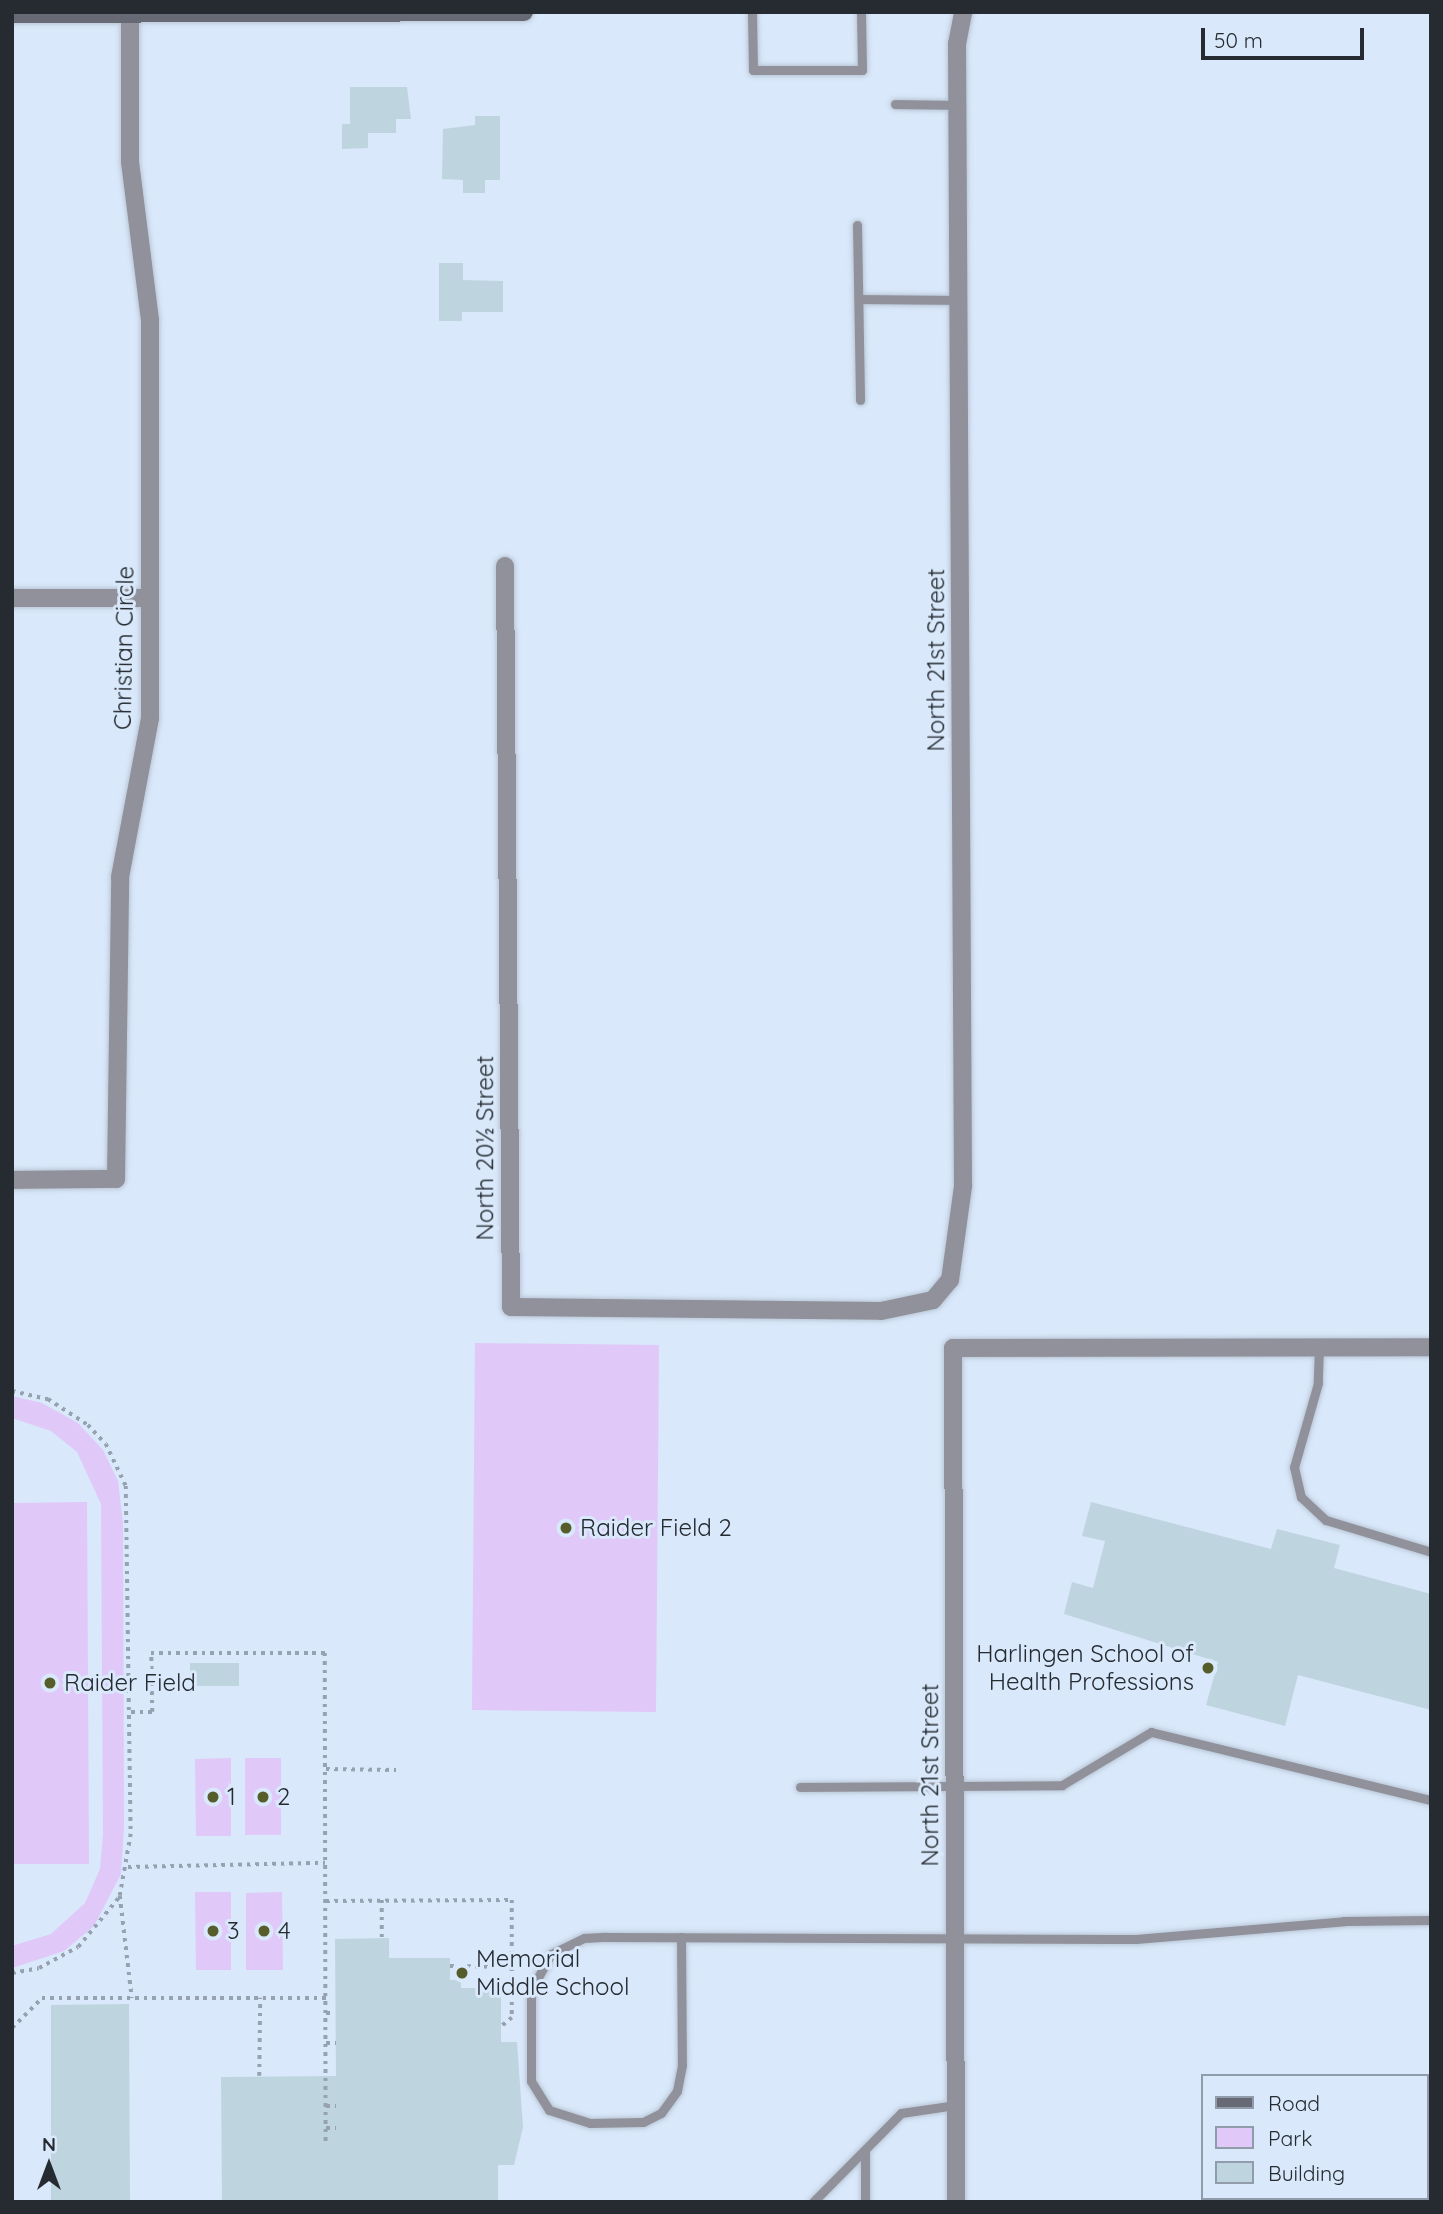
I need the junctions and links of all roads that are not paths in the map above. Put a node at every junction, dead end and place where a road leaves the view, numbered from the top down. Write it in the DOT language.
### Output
graph roads {
  1 [pos="524,12"];
  2 [pos="752,12"];
  3 [pos="861,12"];
  4 [pos="963,12"];
  5 [pos="130,13"];
  6 [pos="12,14"];
  7 [pos="895,104"];
  8 [pos="959,105"];
  9 [pos="857,225"];
  10 [pos="860,299"];
  11 [pos="959,300"];
  12 [pos="860,400"];
  13 [pos="505,566"];
  14 [pos="12,598"];
  15 [pos="150,598"];
  16 [pos="12,1180"];
  17 [pos="933,1300"];
  18 [pos="1319,1347"];
  19 [pos="1431,1347"];
  20 [pos="1431,1552"];
  21 [pos="800,1787"];
  22 [pos="955,1787"];
  23 [pos="1431,1800"];
  24 [pos="1431,1920"];
  25 [pos="681,1937"];
  26 [pos="955,1939"];
  27 [pos="956,2105"];
  28 [pos="865,2150"];
  29 [pos="813,2202"];
  30 [pos="865,2202"];
  31 [pos="956,2202"];
  1 -- 5 [label="street"];
  2 -- 3 [label="lane"];
  4 -- 8 [label="street, North 21st Street"];
  5 -- 6 [label="street"];
  5 -- 15 [label="street, Christian Circle"];
  7 -- 8 [label="lane"];
  8 -- 11 [label="street, North 21st Street"];
  9 -- 10 [label="lane"];
  10 -- 11 [label="lane"];
  10 -- 12 [label="lane"];
  11 -- 17 [label="street, North 21st Street"];
  13 -- 17 [label="street, North 20½ Street"];
  14 -- 15 [label="street"];
  15 -- 16 [label="street, Christian Circle"];
  18 -- 19 [label="street"];
  18 -- 20 [label="lane"];
  18 -- 22 [label="street, North 21st Street"];
  21 -- 22 [label="lane"];
  22 -- 23 [label="lane"];
  22 -- 26 [label="street, North 21st Street"];
  24 -- 26 [label="lane"];
  25 -- 25 [label="lane"];
  25 -- 26 [label="lane"];
  26 -- 27 [label="street, North 21st Street"];
  27 -- 28 [label="lane"];
  27 -- 31 [label="street, North 21st Street"];
  28 -- 29 [label="lane"];
  28 -- 30 [label="lane"];
}
